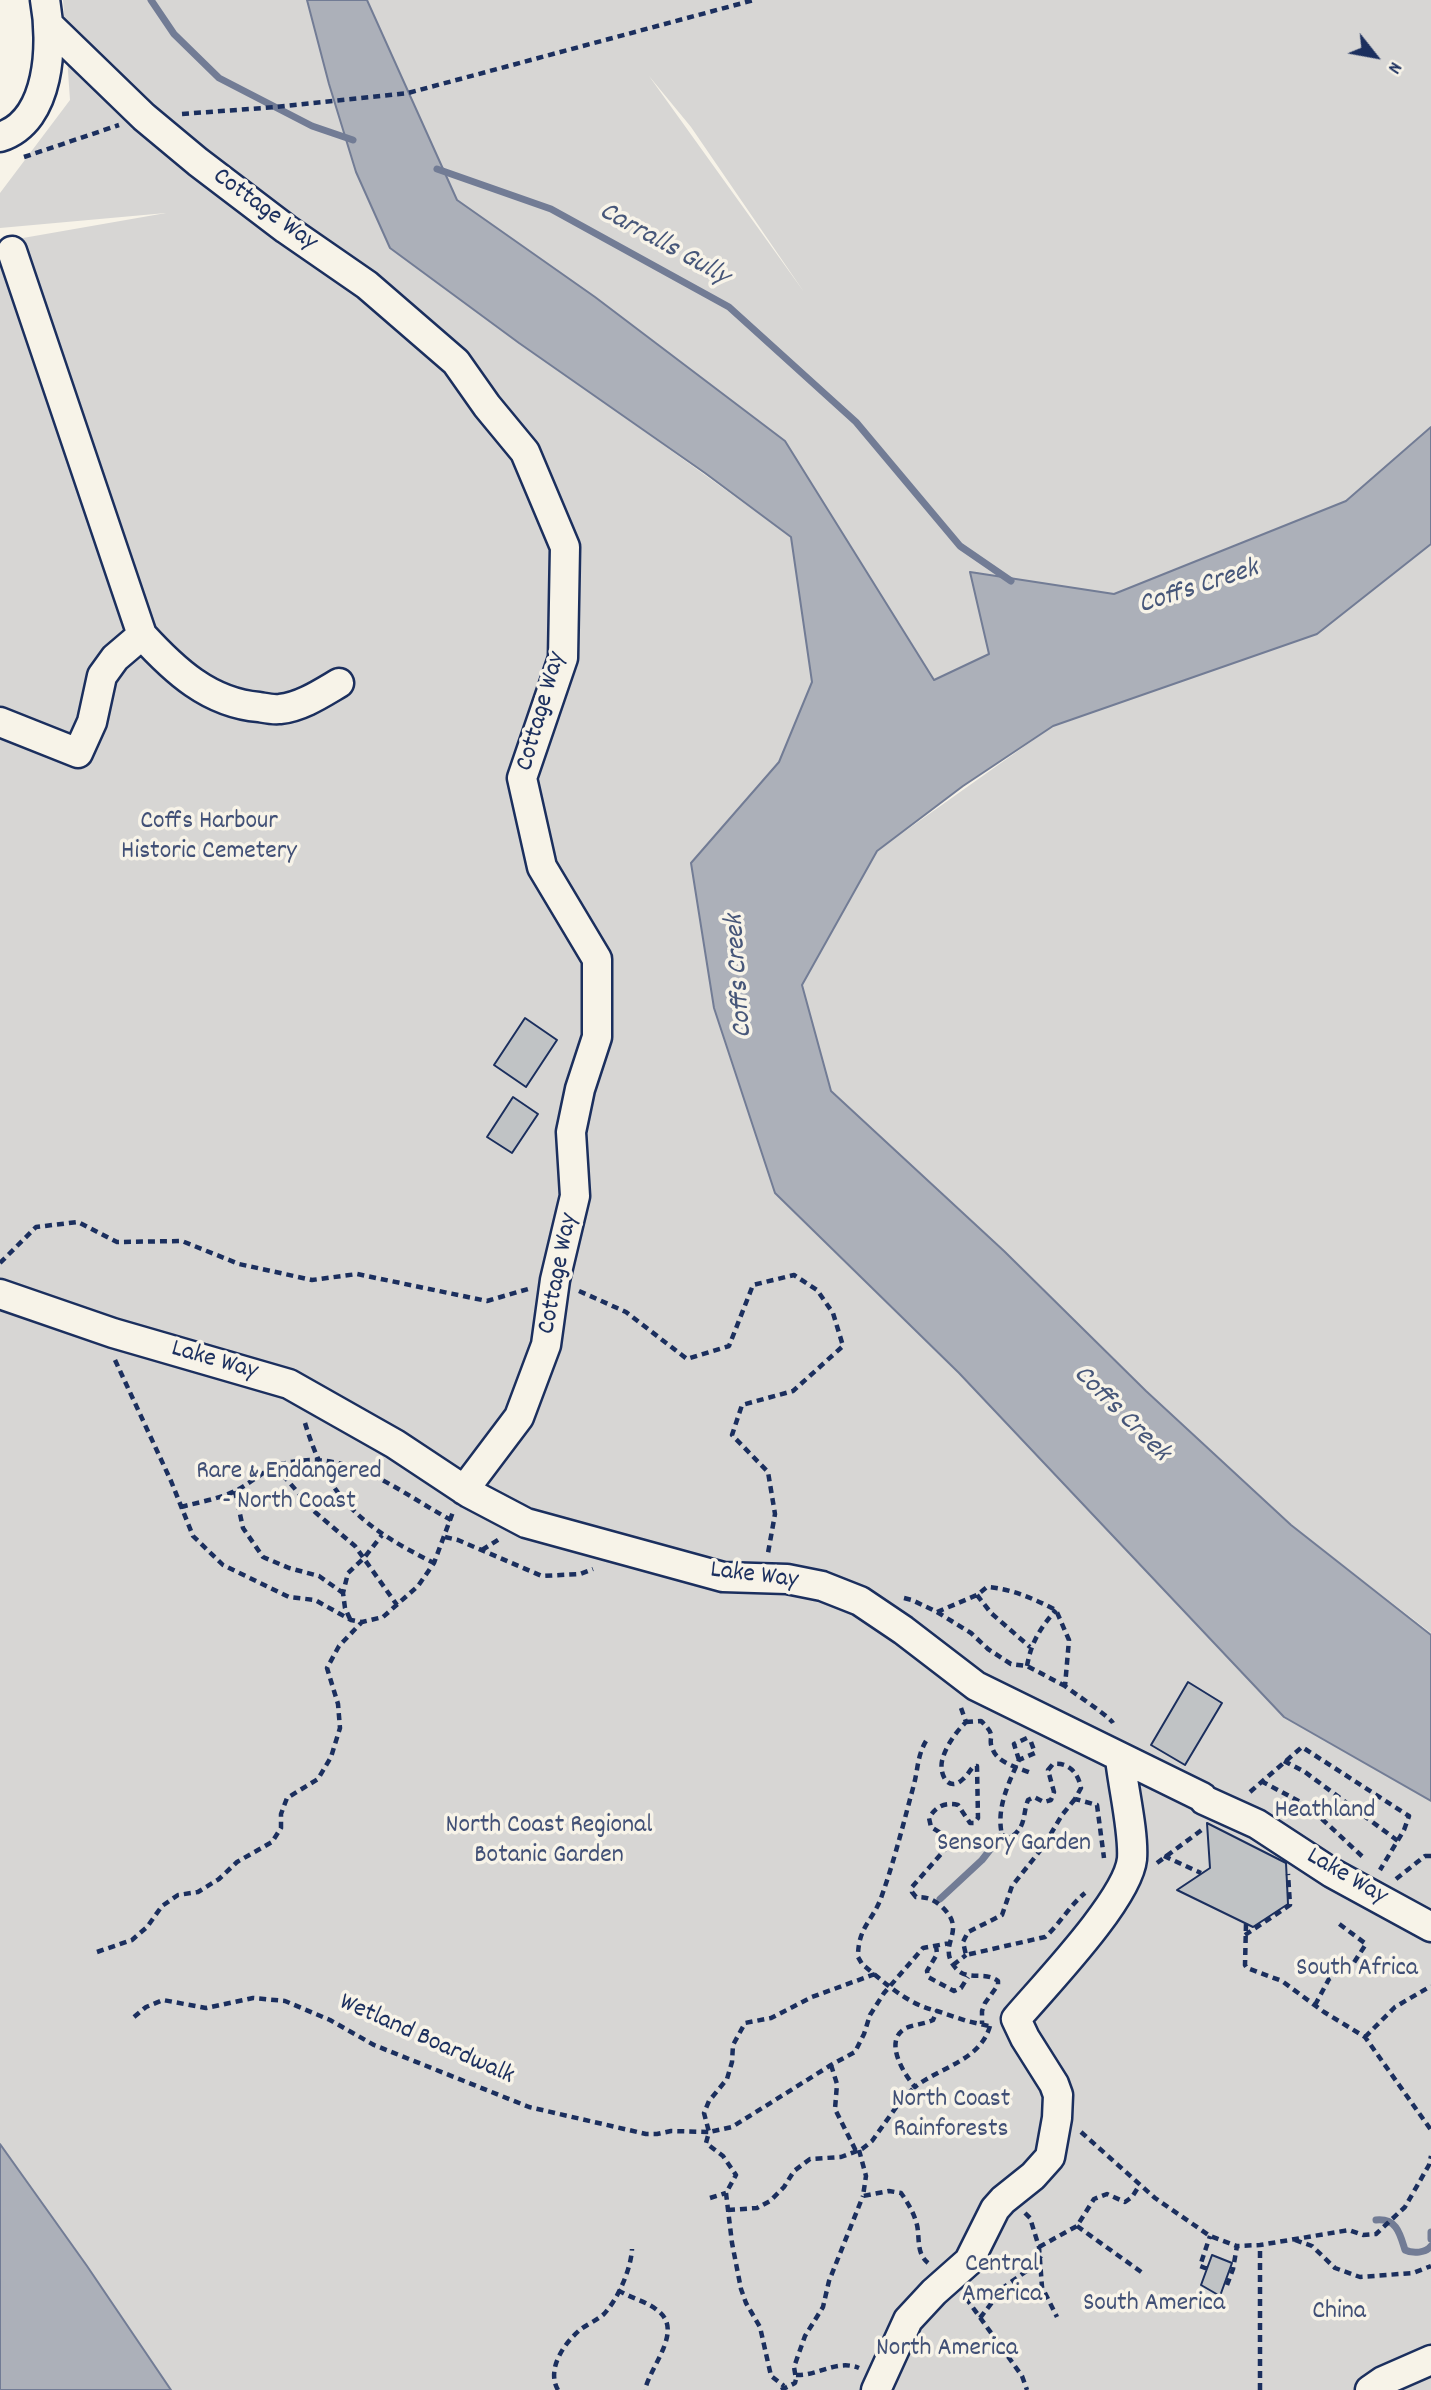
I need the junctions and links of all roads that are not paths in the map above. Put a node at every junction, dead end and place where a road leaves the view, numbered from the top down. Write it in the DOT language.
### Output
graph roads {
  1 [pos="47,13"];
  2 [pos="0,137"];
  3 [pos="12,251"];
  4 [pos="142,635"];
  5 [pos="339,683"];
  6 [pos="0,722"];
  7 [pos="0,1294"];
  8 [pos="464,1490"];
  9 [pos="1120,1758"];
  10 [pos="1431,1927"];
  11 [pos="1431,2360"];
  12 [pos="879,2385"];
  13 [pos="1370,2390"];
  1 -- 2 [label="street"];
  1 -- 8 [label="street, Cottage Way"];
  3 -- 4 [label="street"];
  4 -- 5 [label="street"];
  4 -- 6 [label="street"];
  7 -- 8 [label="street, Lake Way"];
  8 -- 9 [label="street, Lake Way"];
  9 -- 10 [label="street, Lake Way"];
  9 -- 12 [label="street"];
  11 -- 13 [label="street"];
}
